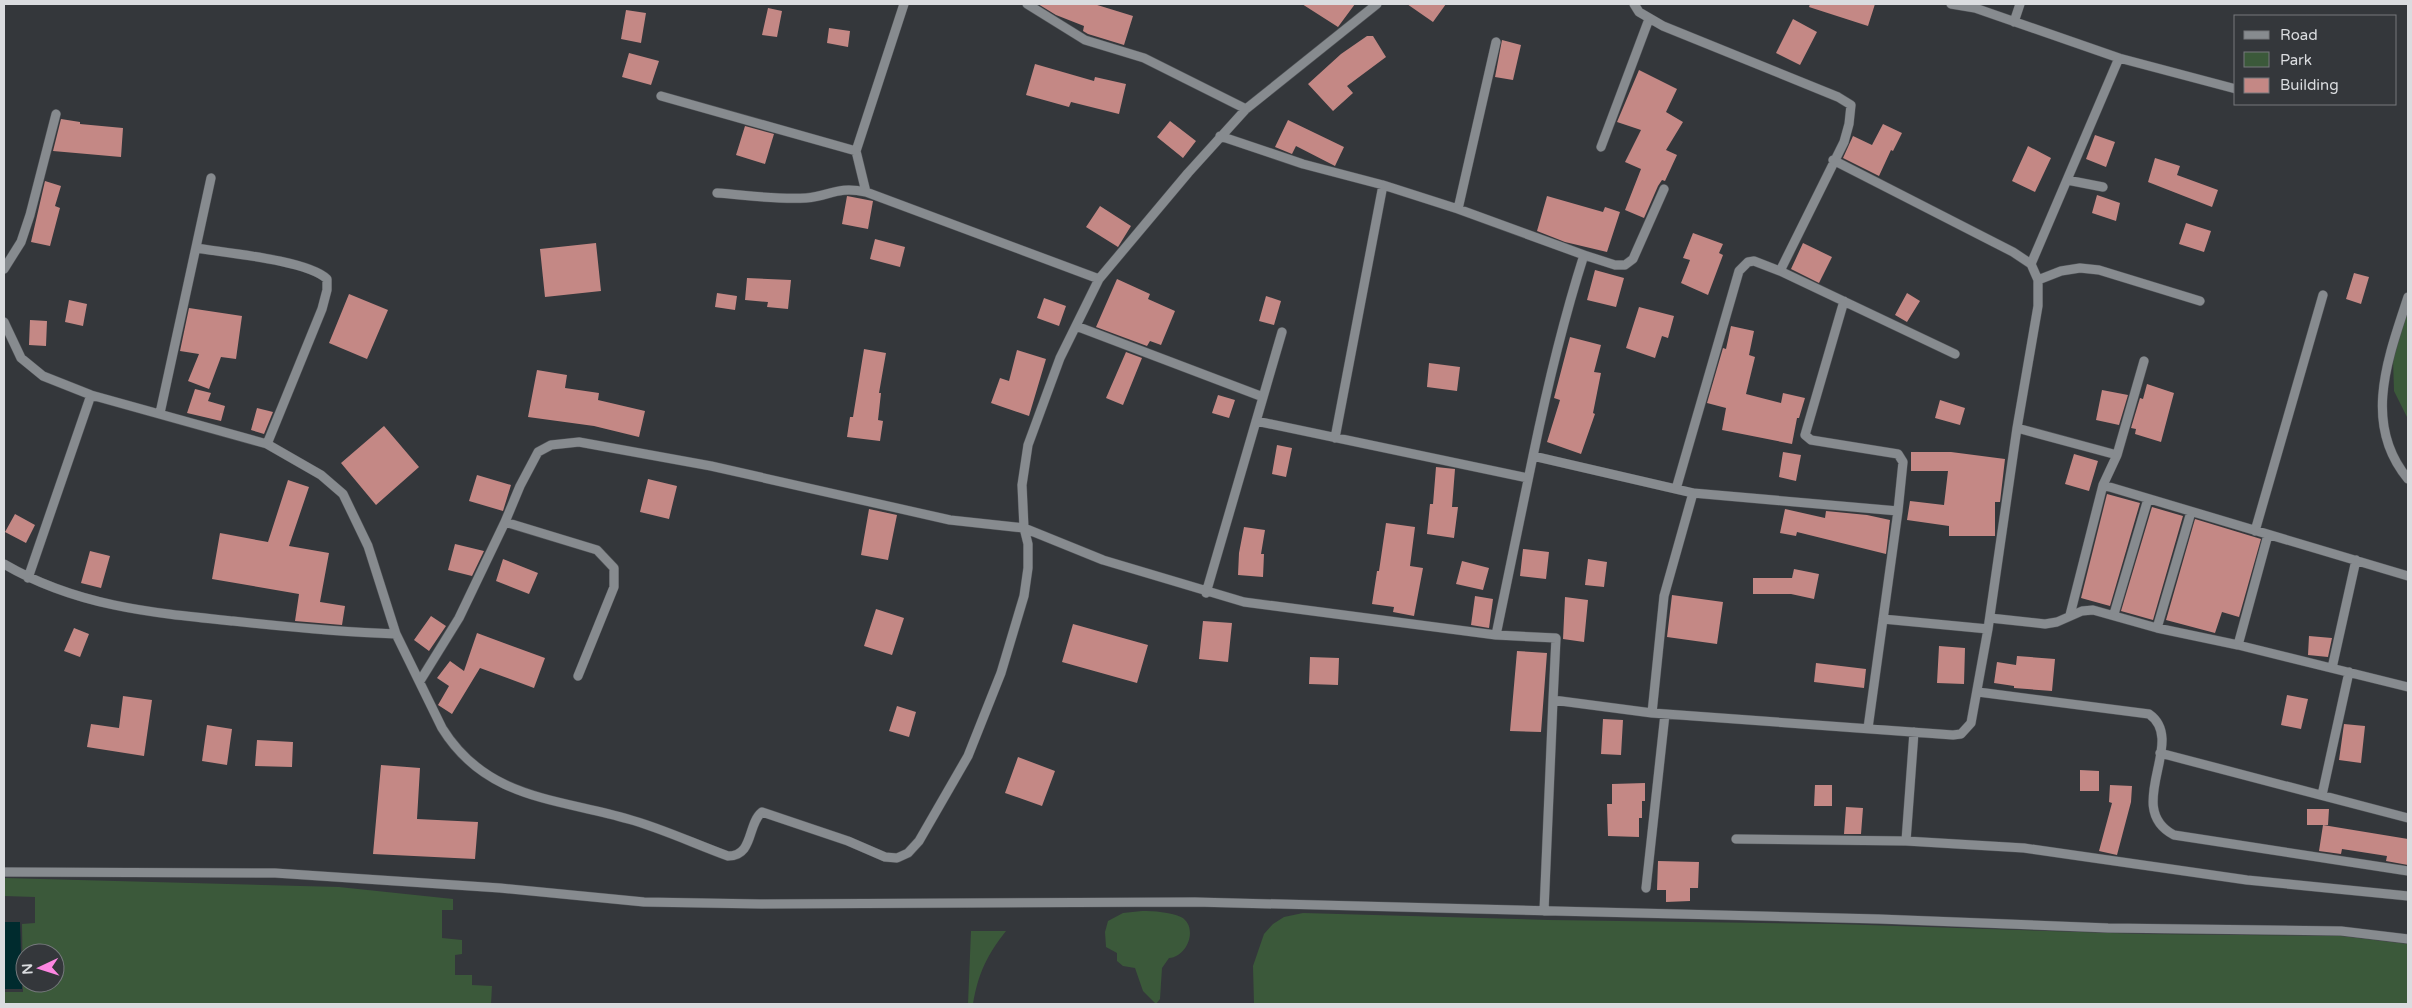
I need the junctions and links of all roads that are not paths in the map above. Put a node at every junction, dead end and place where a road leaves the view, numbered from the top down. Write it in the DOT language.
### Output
graph roads {
  1 [pos="904,4"];
  2 [pos="1027,4"];
  3 [pos="1377,4"];
  4 [pos="1634,4"];
  5 [pos="1951,4"];
  6 [pos="2020,4"];
  7 [pos="1649,19"];
  8 [pos="2014,22"];
  9 [pos="1496,42"];
  10 [pos="2119,58"];
  11 [pos="2234,88"];
  12 [pos="661,96"];
  13 [pos="1246,109"];
  14 [pos="56,114"];
  15 [pos="1220,136"];
  16 [pos="1601,147"];
  17 [pos="856,151"];
  18 [pos="1833,160"];
  19 [pos="211,178"];
  20 [pos="2067,180"];
  21 [pos="1383,185"];
  22 [pos="2103,187"];
  23 [pos="1664,189"];
  24 [pos="866,192"];
  25 [pos="717,193"];
  26 [pos="1458,209"];
  27 [pos="196,248"];
  28 [pos="1584,255"];
  29 [pos="2031,264"];
  30 [pos="4,269"];
  31 [pos="1780,271"];
  32 [pos="1099,278"];
  33 [pos="2038,280"];
  34 [pos="2324,295"];
  35 [pos="2408,297"];
  36 [pos="2200,300"];
  37 [pos="1844,301"];
  38 [pos="4,322"];
  39 [pos="1076,326"];
  40 [pos="1282,332"];
  41 [pos="1954,354"];
  42 [pos="2144,361"];
  43 [pos="91,395"];
  44 [pos="1263,397"];
  45 [pos="160,413"];
  46 [pos="1256,421"];
  47 [pos="2017,428"];
  48 [pos="1336,438"];
  49 [pos="267,444"];
  50 [pos="2117,455"];
  51 [pos="1533,456"];
  52 [pos="1528,478"];
  53 [pos="2408,479"];
  54 [pos="2103,485"];
  55 [pos="1676,489"];
  56 [pos="1693,493"];
  57 [pos="2148,499"];
  58 [pos="1898,511"];
  59 [pos="2191,512"];
  60 [pos="505,522"];
  61 [pos="1024,528"];
  62 [pos="2256,531"];
  63 [pos="2268,535"];
  64 [pos="2356,560"];
  65 [pos="4,564"];
  66 [pos="2408,576"];
  67 [pos="28,578"];
  68 [pos="1206,593"];
  69 [pos="2114,614"];
  70 [pos="2070,615"];
  71 [pos="1990,618"];
  72 [pos="1883,619"];
  73 [pos="2157,628"];
  74 [pos="1988,629"];
  75 [pos="396,634"];
  76 [pos="1496,635"];
  77 [pos="2238,645"];
  78 [pos="2332,668"];
  79 [pos="2349,672"];
  80 [pos="578,676"];
  81 [pos="420,681"];
  82 [pos="2408,687"];
  83 [pos="1978,692"];
  84 [pos="1553,700"];
  85 [pos="1652,713"];
  86 [pos="1665,714"];
  87 [pos="1868,728"];
  88 [pos="1914,732"];
  89 [pos="2160,753"];
  90 [pos="2322,795"];
  91 [pos="2408,818"];
  92 [pos="1736,839"];
  93 [pos="1906,841"];
  94 [pos="2408,871"];
  95 [pos="4,872"];
  96 [pos="1646,888"];
  97 [pos="2408,896"];
  98 [pos="1544,911"];
  99 [pos="2408,939"];
  1 -- 17 [label="street"];
  2 -- 13 [label="street"];
  3 -- 13 [label="street"];
  4 -- 7 [label="street"];
  5 -- 8 [label="street"];
  6 -- 8 [label="street"];
  7 -- 16 [label="street"];
  7 -- 18 [label="street"];
  8 -- 10 [label="street"];
  9 -- 26 [label="street"];
  10 -- 11 [label="street"];
  10 -- 20 [label="street"];
  12 -- 17 [label="street"];
  13 -- 15 [label="street"];
  14 -- 30 [label="street"];
  15 -- 21 [label="street"];
  15 -- 32 [label="street"];
  17 -- 24 [label="street"];
  18 -- 29 [label="street"];
  18 -- 31 [label="street"];
  19 -- 27 [label="street"];
  20 -- 22 [label="street"];
  20 -- 29 [label="street"];
  21 -- 26 [label="street"];
  21 -- 48 [label="street"];
  23 -- 28 [label="street"];
  24 -- 25 [label="street"];
  24 -- 32 [label="street"];
  26 -- 28 [label="street"];
  27 -- 45 [label="street"];
  27 -- 49 [label="street"];
  28 -- 51 [label="street"];
  29 -- 33 [label="street"];
  31 -- 37 [label="street"];
  31 -- 55 [label="street"];
  32 -- 39 [label="street"];
  33 -- 36 [label="street"];
  33 -- 47 [label="street"];
  34 -- 62 [label="street"];
  35 -- 53 [label="street"];
  37 -- 41 [label="street"];
  37 -- 58 [label="street"];
  38 -- 43 [label="street"];
  39 -- 44 [label="street"];
  39 -- 61 [label="street"];
  40 -- 44 [label="street"];
  42 -- 50 [label="street"];
  43 -- 45 [label="street"];
  43 -- 67 [label="street"];
  44 -- 46 [label="street"];
  45 -- 49 [label="street"];
  46 -- 48 [label="street"];
  46 -- 68 [label="street"];
  47 -- 50 [label="street"];
  47 -- 71 [label="street"];
  48 -- 52 [label="street"];
  49 -- 75 [label="street"];
  50 -- 54 [label="street"];
  51 -- 52 [label="street"];
  51 -- 55 [label="street"];
  52 -- 76 [label="street"];
  54 -- 57 [label="street"];
  54 -- 70 [label="street"];
  55 -- 56 [label="street"];
  56 -- 58 [label="street"];
  56 -- 85 [label="street"];
  57 -- 59 [label="street"];
  57 -- 69 [label="street"];
  58 -- 72 [label="street"];
  59 -- 62 [label="street"];
  59 -- 73 [label="street"];
  60 -- 61 [label="street"];
  60 -- 80 [label="street"];
  60 -- 81 [label="street"];
  61 -- 68 [label="street"];
  61 -- 81 [label="street"];
  62 -- 63 [label="street"];
  63 -- 64 [label="street"];
  63 -- 77 [label="street"];
  64 -- 66 [label="street"];
  64 -- 78 [label="street"];
  65 -- 67 [label="street"];
  67 -- 75 [label="street"];
  68 -- 76 [label="street"];
  69 -- 70 [label="street"];
  69 -- 73 [label="street"];
  70 -- 71 [label="street"];
  71 -- 74 [label="street"];
  72 -- 74 [label="street"];
  72 -- 87 [label="street"];
  73 -- 77 [label="street"];
  74 -- 83 [label="street"];
  75 -- 81 [label="street"];
  76 -- 84 [label="street"];
  77 -- 78 [label="street"];
  78 -- 79 [label="street"];
  79 -- 82 [label="street"];
  79 -- 90 [label="street"];
  83 -- 88 [label="street"];
  83 -- 89 [label="street"];
  84 -- 85 [label="street"];
  84 -- 98 [label="street"];
  85 -- 86 [label="street"];
  86 -- 87 [label="street"];
  86 -- 96 [label="street"];
  87 -- 88 [label="street"];
  88 -- 93 [label="street"];
  89 -- 90 [label="street"];
  89 -- 94 [label="street"];
  90 -- 91 [label="street"];
  92 -- 93 [label="street"];
  93 -- 97 [label="street"];
  95 -- 98 [label="street"];
  98 -- 99 [label="street"];
}
